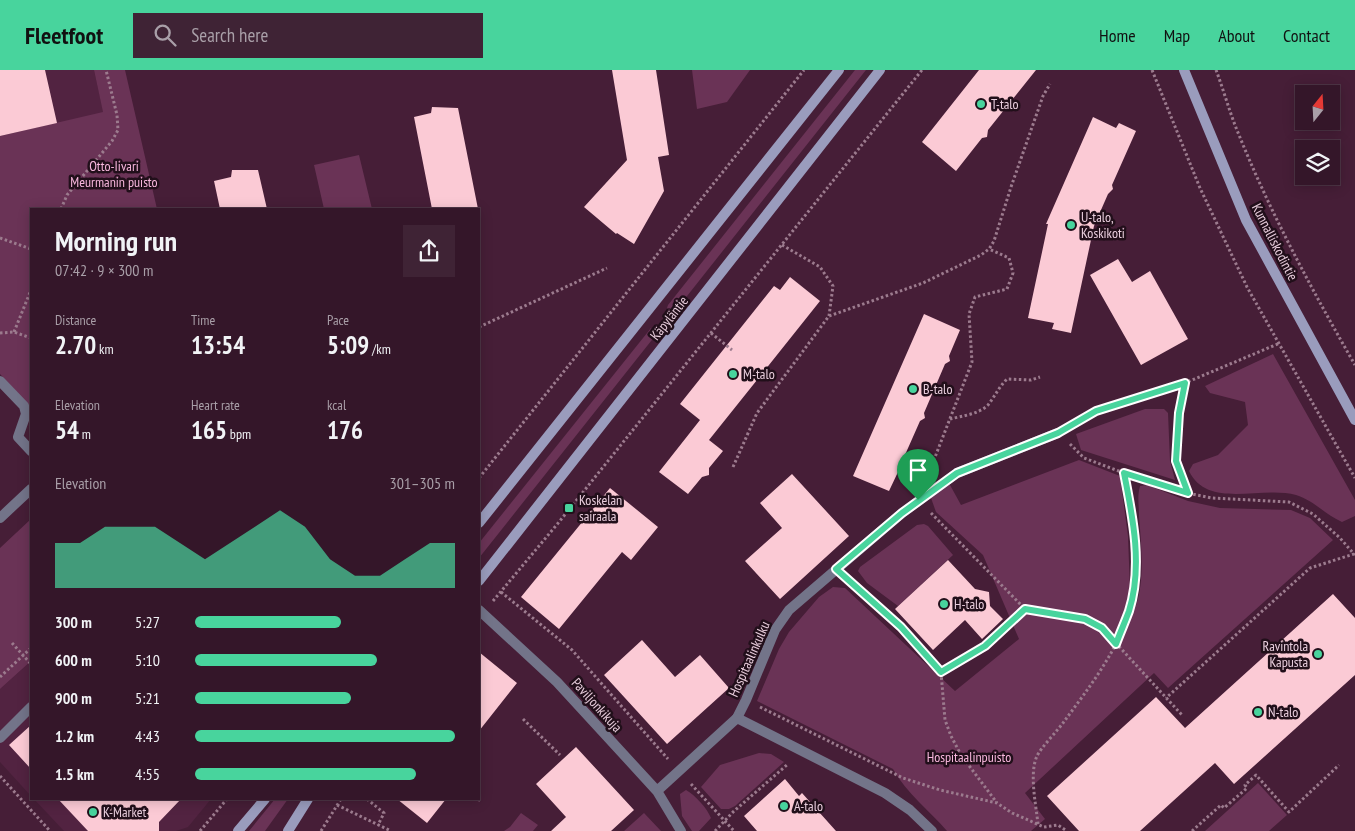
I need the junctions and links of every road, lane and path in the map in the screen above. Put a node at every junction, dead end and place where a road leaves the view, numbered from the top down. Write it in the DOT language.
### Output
graph roads {
  1 [pos="106,70"];
  2 [pos="804,70"];
  3 [pos="839,70"];
  4 [pos="880,70"];
  5 [pos="922,70"];
  6 [pos="1152,70"];
  7 [pos="1184,70"];
  8 [pos="1216,70"];
  9 [pos="1050,84"];
  10 [pos="61,208"];
  11 [pos="0,238"];
  12 [pos="782,245"];
  13 [pos="30,249"];
  14 [pos="990,249"];
  15 [pos="607,268"];
  16 [pos="30,292"];
  17 [pos="829,316"];
  18 [pos="480,327"];
  19 [pos="14,332"];
  20 [pos="0,333"];
  21 [pos="711,333"];
  22 [pos="30,338"];
  23 [pos="1280,343"];
  24 [pos="732,350"];
  25 [pos="1355,365"];
  26 [pos="1040,377"];
  27 [pos="0,381"];
  28 [pos="1185,383"];
  29 [pos="950,419"];
  30 [pos="1355,420"];
  31 [pos="1058,433"];
  32 [pos="30,450"];
  33 [pos="733,467"];
  34 [pos="1124,473"];
  35 [pos="480,477"];
  36 [pos="1355,478"];
  37 [pos="30,490"];
  38 [pos="1188,493"];
  39 [pos="918,500"];
  40 [pos="0,518"];
  41 [pos="480,522"];
  42 [pos="836,569"];
  43 [pos="480,580"];
  44 [pos="501,592"];
  45 [pos="1025,609"];
  46 [pos="481,612"];
  47 [pos="12,643"];
  48 [pos="1116,644"];
  49 [pos="30,649"];
  50 [pos="23,655"];
  51 [pos="30,663"];
  52 [pos="941,672"];
  53 [pos="0,677"];
  54 [pos="1166,698"];
  55 [pos="746,700"];
  56 [pos="30,708"];
  57 [pos="1182,715"];
  58 [pos="737,718"];
  59 [pos="522,719"];
  60 [pos="0,738"];
  61 [pos="560,755"];
  62 [pos="792,761"];
  63 [pos="1339,765"];
  64 [pos="679,771"];
  65 [pos="0,776"];
  66 [pos="657,791"];
  67 [pos="226,800"];
  68 [pos="264,800"];
  69 [pos="307,800"];
  70 [pos="340,800"];
  71 [pos="368,800"];
  72 [pos="998,803"];
  73 [pos="337,805"];
  74 [pos="724,820"];
  75 [pos="1038,824"];
  76 [pos="378,825"];
  77 [pos="1044,827"];
  78 [pos="50,831"];
  79 [pos="200,831"];
  80 [pos="238,831"];
  81 [pos="288,831"];
  82 [pos="321,831"];
  83 [pos="391,831"];
  84 [pos="680,831"];
  85 [pos="715,831"];
  86 [pos="734,831"];
  87 [pos="932,831"];
  88 [pos="1040,831"];
  89 [pos="1067,831"];
  90 [pos="1192,831"];
  1 -- 10 [label="path"];
  2 -- 35 [label="path"];
  3 -- 41 [label="main road, Käpyläntie"];
  4 -- 43 [label="main road, Käpyläntie"];
  5 -- 12 [label="path"];
  6 -- 23 [label="path"];
  7 -- 30 [label="main road, Kunnalliskodintie"];
  8 -- 25 [label="path"];
  9 -- 14 [label="path"];
  11 -- 13 [label="path"];
  12 -- 17 [label="path"];
  12 -- 21 [label="path"];
  14 -- 17 [label="path"];
  14 -- 29 [label="path"];
  15 -- 18 [label="path"];
  16 -- 19 [label="path"];
  17 -- 33 [label="path"];
  19 -- 20 [label="path"];
  19 -- 22 [label="path"];
  21 -- 24 [label="path"];
  21 -- 44 [label="path"];
  23 -- 28 [label="path"];
  23 -- 36 [label="path"];
  26 -- 29 [label="path"];
  27 -- 32 [label="street"];
  28 -- 31 [label="path"];
  28 -- 38 [label="path"];
  29 -- 39 [label="path"];
  31 -- 34 [label="path"];
  31 -- 39 [label="street, Hospitaalinkulku"];
  34 -- 38 [label="path"];
  34 -- 48 [label="path"];
  37 -- 40 [label="street"];
  38 -- 54 [label="path"];
  39 -- 42 [label="street, Hospitaalinkulku"];
  39 -- 45 [label="path"];
  42 -- 52 [label="path"];
  42 -- 55 [label="street, Hospitaalinkulku"];
  44 -- 46 [label="path"];
  44 -- 64 [label="path"];
  45 -- 48 [label="path"];
  45 -- 52 [label="path"];
  46 -- 66 [label="street, Paviljonkikuja"];
  47 -- 50 [label="path"];
  48 -- 54 [label="path"];
  48 -- 75 [label="path"];
  49 -- 50 [label="path"];
  50 -- 51 [label="path"];
  50 -- 53 [label="path"];
  52 -- 72 [label="path"];
  54 -- 57 [label="path"];
  55 -- 58 [label="street, Hospitaalinkulku"];
  55 -- 72 [label="path"];
  56 -- 60 [label="street"];
  58 -- 64 [label="street, Hospitaalinkulku"];
  58 -- 87 [label="street, Hospitaalinkulku"];
  59 -- 61 [label="path"];
  62 -- 74 [label="path"];
  63 -- 90 [label="path"];
  64 -- 66 [label="street, Hospitaalinkulku"];
  64 -- 74 [label="path"];
  65 -- 78 [label="path"];
  66 -- 84 [label="street, Paviljonkikuja"];
  67 -- 79 [label="path"];
  68 -- 80 [label="main road"];
  69 -- 81 [label="main road"];
  70 -- 73 [label="path"];
  71 -- 76 [label="path"];
  72 -- 75 [label="path"];
  73 -- 76 [label="path"];
  73 -- 82 [label="path"];
  74 -- 85 [label="path"];
  74 -- 86 [label="path"];
  75 -- 77 [label="path"];
  76 -- 83 [label="path"];
  77 -- 88 [label="path"];
  77 -- 89 [label="path"];
}
